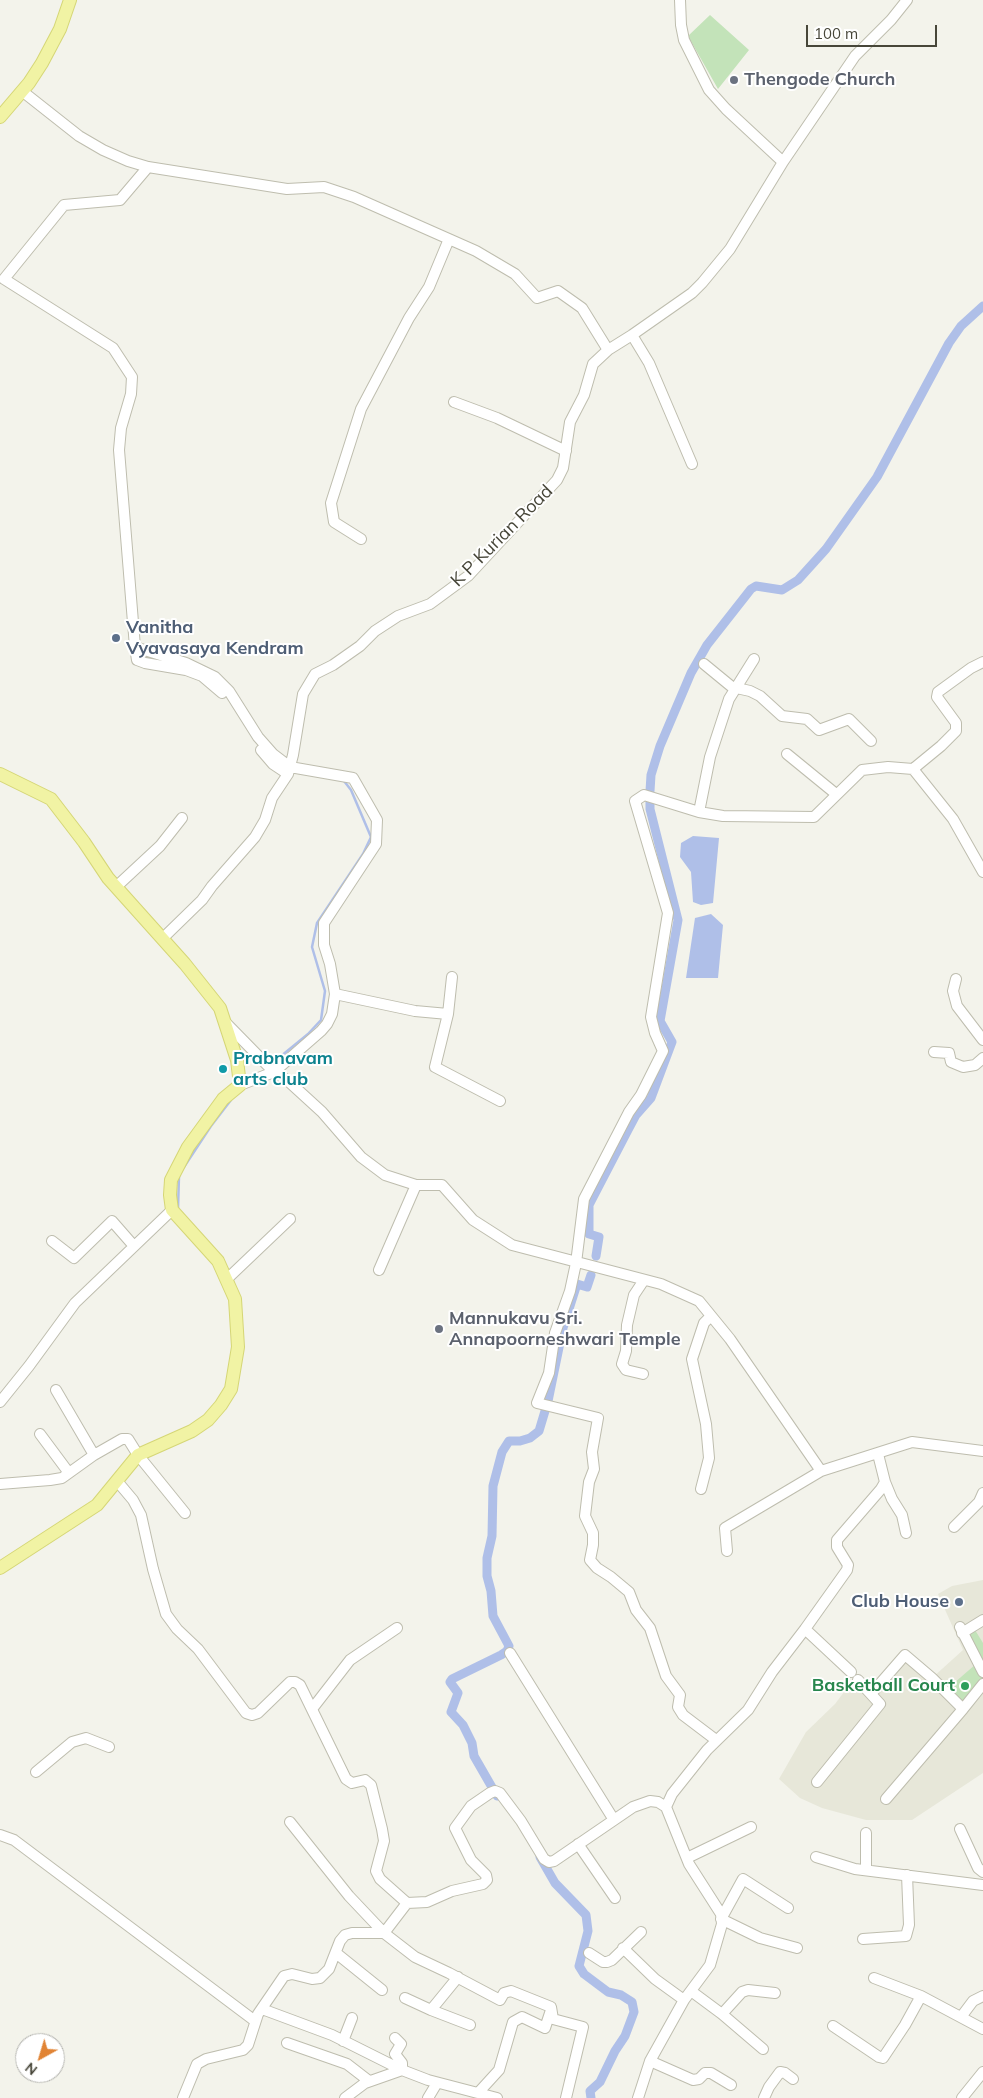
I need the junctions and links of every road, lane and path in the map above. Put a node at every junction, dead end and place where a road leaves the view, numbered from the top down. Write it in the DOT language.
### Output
graph roads {
  1 [pos="70,0"];
  2 [pos="680,0"];
  3 [pos="907,0"];
  4 [pos="22,91"];
  5 [pos="0,117"];
  6 [pos="784,162"];
  7 [pos="148,167"];
  8 [pos="449,239"];
  9 [pos="632,336"];
  10 [pos="608,350"];
  11 [pos="454,402"];
  12 [pos="566,450"];
  13 [pos="692,464"];
  14 [pos="361,540"];
  15 [pos="754,659"];
  16 [pos="983,662"];
  17 [pos="704,664"];
  18 [pos="737,687"];
  19 [pos="871,741"];
  20 [pos="787,754"];
  21 [pos="913,769"];
  22 [pos="289,770"];
  23 [pos="0,774"];
  24 [pos="836,794"];
  25 [pos="699,812"];
  26 [pos="182,818"];
  27 [pos="983,872"];
  28 [pos="117,886"];
  29 [pos="163,938"];
  30 [pos="452,977"];
  31 [pos="956,978"];
  32 [pos="335,994"];
  33 [pos="448,1014"];
  34 [pos="226,1023"];
  35 [pos="983,1040"];
  36 [pos="934,1052"];
  37 [pos="983,1058"];
  38 [pos="274,1072"];
  39 [pos="240,1085"];
  40 [pos="500,1100"];
  41 [pos="416,1185"];
  42 [pos="172,1210"];
  43 [pos="290,1219"];
  44 [pos="52,1241"];
  45 [pos="133,1245"];
  46 [pos="580,1264"];
  47 [pos="379,1270"];
  48 [pos="227,1279"];
  49 [pos="644,1280"];
  50 [pos="711,1316"];
  51 [pos="643,1374"];
  52 [pos="56,1390"];
  53 [pos="0,1402"];
  54 [pos="40,1434"];
  55 [pos="983,1451"];
  56 [pos="878,1454"];
  57 [pos="94,1455"];
  58 [pos="138,1455"];
  59 [pos="821,1471"];
  60 [pos="69,1473"];
  61 [pos="117,1481"];
  62 [pos="885,1482"];
  63 [pos="0,1484"];
  64 [pos="701,1489"];
  65 [pos="983,1493"];
  66 [pos="185,1513"];
  67 [pos="954,1527"];
  68 [pos="906,1533"];
  69 [pos="727,1551"];
  70 [pos="0,1568"];
  71 [pos="983,1620"];
  72 [pos="397,1628"];
  73 [pos="805,1630"];
  74 [pos="510,1653"];
  75 [pos="983,1672"];
  76 [pos="983,1684"];
  77 [pos="871,1694"];
  78 [pos="312,1709"];
  79 [pos="963,1709"];
  80 [pos="716,1740"];
  81 [pos="109,1747"];
  82 [pos="36,1772"];
  83 [pos="817,1782"];
  84 [pos="886,1799"];
  85 [pos="666,1807"];
  86 [pos="614,1820"];
  87 [pos="290,1822"];
  88 [pos="752,1827"];
  89 [pos="960,1829"];
  90 [pos="866,1833"];
  91 [pos="0,1835"];
  92 [pos="578,1844"];
  93 [pos="816,1857"];
  94 [pos="687,1858"];
  95 [pos="866,1870"];
  96 [pos="983,1872"];
  97 [pos="907,1875"];
  98 [pos="983,1885"];
  99 [pos="615,1898"];
  100 [pos="407,1903"];
  101 [pos="788,1908"];
  102 [pos="722,1919"];
  103 [pos="641,1932"];
  104 [pos="384,1933"];
  105 [pos="863,1939"];
  106 [pos="623,1948"];
  107 [pos="797,1948"];
  108 [pos="336,1953"];
  109 [pos="589,1953"];
  110 [pos="458,1977"];
  111 [pos="874,1978"];
  112 [pos="382,1990"];
  113 [pos="692,1991"];
  114 [pos="775,1993"];
  115 [pos="920,1996"];
  116 [pos="983,1996"];
  117 [pos="405,1998"];
  118 [pos="684,2000"];
  119 [pos="552,2007"];
  120 [pos="262,2009"];
  121 [pos="431,2010"];
  122 [pos="722,2014"];
  123 [pos="960,2017"];
  124 [pos="352,2018"];
  125 [pos="256,2021"];
  126 [pos="470,2025"];
  127 [pos="833,2026"];
  128 [pos="983,2029"];
  129 [pos="395,2038"];
  130 [pos="343,2041"];
  131 [pos="287,2043"];
  132 [pos="763,2048"];
  133 [pos="650,2061"];
  134 [pos="402,2070"];
  135 [pos="983,2072"];
  136 [pos="793,2079"];
  137 [pos="369,2081"];
  138 [pos="437,2082"];
  139 [pos="731,2085"];
  140 [pos="478,2093"];
  141 [pos="183,2098"];
  142 [pos="345,2098"];
  143 [pos="428,2098"];
  144 [pos="497,2098"];
  145 [pos="566,2098"];
  146 [pos="638,2098"];
  147 [pos="764,2098"];
  148 [pos="962,2098"];
  1 -- 4 [label="main road"];
  2 -- 6 [label="street"];
  3 -- 6 [label="street, K P Kurian Road"];
  4 -- 5 [label="main road"];
  4 -- 7 [label="street"];
  6 -- 9 [label="street, K P Kurian Road"];
  7 -- 8 [label="street"];
  7 -- 22 [label="street"];
  8 -- 10 [label="street"];
  8 -- 14 [label="street"];
  9 -- 10 [label="street, K P Kurian Road"];
  9 -- 13 [label="street"];
  10 -- 12 [label="street, K P Kurian Road"];
  11 -- 12 [label="street"];
  12 -- 22 [label="street, K P Kurian Road"];
  15 -- 18 [label="street"];
  16 -- 21 [label="street"];
  17 -- 18 [label="street"];
  18 -- 19 [label="street"];
  18 -- 25 [label="street"];
  20 -- 24 [label="street"];
  21 -- 24 [label="street"];
  21 -- 27 [label="street"];
  22 -- 29 [label="street, K P Kurian Road"];
  22 -- 32 [label="street"];
  23 -- 28 [label="main road"];
  24 -- 25 [label="street"];
  25 -- 46 [label="street"];
  26 -- 28 [label="street"];
  28 -- 29 [label="main road"];
  29 -- 34 [label="main road"];
  30 -- 33 [label="street"];
  31 -- 35 [label="street"];
  32 -- 33 [label="street"];
  32 -- 38 [label="street"];
  33 -- 40 [label="street"];
  34 -- 38 [label="street"];
  34 -- 39 [label="main road"];
  36 -- 37 [label="street"];
  38 -- 39 [label="street"];
  38 -- 41 [label="street"];
  39 -- 42 [label="main road"];
  41 -- 46 [label="street"];
  41 -- 47 [label="street"];
  42 -- 45 [label="street"];
  42 -- 48 [label="main road"];
  43 -- 48 [label="street"];
  44 -- 45 [label="street"];
  45 -- 53 [label="street"];
  46 -- 49 [label="street"];
  46 -- 80 [label="street"];
  48 -- 58 [label="main road"];
  49 -- 50 [label="street"];
  49 -- 51 [label="street"];
  50 -- 59 [label="street"];
  50 -- 64 [label="street"];
  52 -- 57 [label="street"];
  54 -- 60 [label="street"];
  55 -- 56 [label="street"];
  56 -- 59 [label="street"];
  56 -- 62 [label="street"];
  57 -- 58 [label="street"];
  57 -- 60 [label="street"];
  58 -- 61 [label="main road"];
  58 -- 66 [label="street"];
  59 -- 69 [label="street"];
  60 -- 63 [label="street"];
  61 -- 70 [label="main road"];
  61 -- 78 [label="street"];
  62 -- 68 [label="street"];
  62 -- 73 [label="street"];
  65 -- 67 [label="street"];
  71 -- 75 [label="street"];
  72 -- 78 [label="street"];
  73 -- 77 [label="street"];
  73 -- 80 [label="street"];
  74 -- 86 [label="street"];
  76 -- 79 [label="street"];
  77 -- 79 [label="street"];
  77 -- 83 [label="street"];
  78 -- 100 [label="street"];
  79 -- 84 [label="street"];
  80 -- 85 [label="street"];
  81 -- 82 [label="street"];
  85 -- 86 [label="street"];
  85 -- 94 [label="street"];
  86 -- 92 [label="street"];
  87 -- 104 [label="street"];
  88 -- 94 [label="street"];
  89 -- 96 [label="street"];
  90 -- 95 [label="street"];
  91 -- 125 [label="street"];
  92 -- 99 [label="street"];
  92 -- 100 [label="street"];
  93 -- 95 [label="street"];
  94 -- 102 [label="street"];
  95 -- 97 [label="street"];
  97 -- 98 [label="street"];
  97 -- 105 [label="street"];
  100 -- 104 [label="street"];
  101 -- 102 [label="street"];
  102 -- 107 [label="street"];
  102 -- 113 [label="street"];
  103 -- 106 [label="street"];
  104 -- 108 [label="street"];
  104 -- 110 [label="street"];
  106 -- 109 [label="street"];
  106 -- 118 [label="street"];
  108 -- 112 [label="street"];
  108 -- 120 [label="street"];
  110 -- 119 [label="street"];
  110 -- 121 [label="street"];
  111 -- 115 [label="street"];
  113 -- 118 [label="street"];
  113 -- 122 [label="street"];
  114 -- 122 [label="street"];
  115 -- 123 [label="street"];
  115 -- 127 [label="street"];
  116 -- 123 [label="street"];
  117 -- 121 [label="street"];
  118 -- 133 [label="street"];
  119 -- 140 [label="street"];
  119 -- 145 [label="street"];
  120 -- 125 [label="street"];
  120 -- 130 [label="street"];
  121 -- 126 [label="street"];
  122 -- 132 [label="street"];
  123 -- 128 [label="street"];
  124 -- 130 [label="street"];
  125 -- 141 [label="street"];
  129 -- 134 [label="street"];
  130 -- 134 [label="street"];
  131 -- 137 [label="street"];
  133 -- 139 [label="street"];
  133 -- 146 [label="street"];
  134 -- 137 [label="street"];
  134 -- 138 [label="street"];
  135 -- 148 [label="street"];
  136 -- 147 [label="street"];
  137 -- 142 [label="street"];
  138 -- 140 [label="street"];
  138 -- 143 [label="street"];
  140 -- 144 [label="street"];
}
